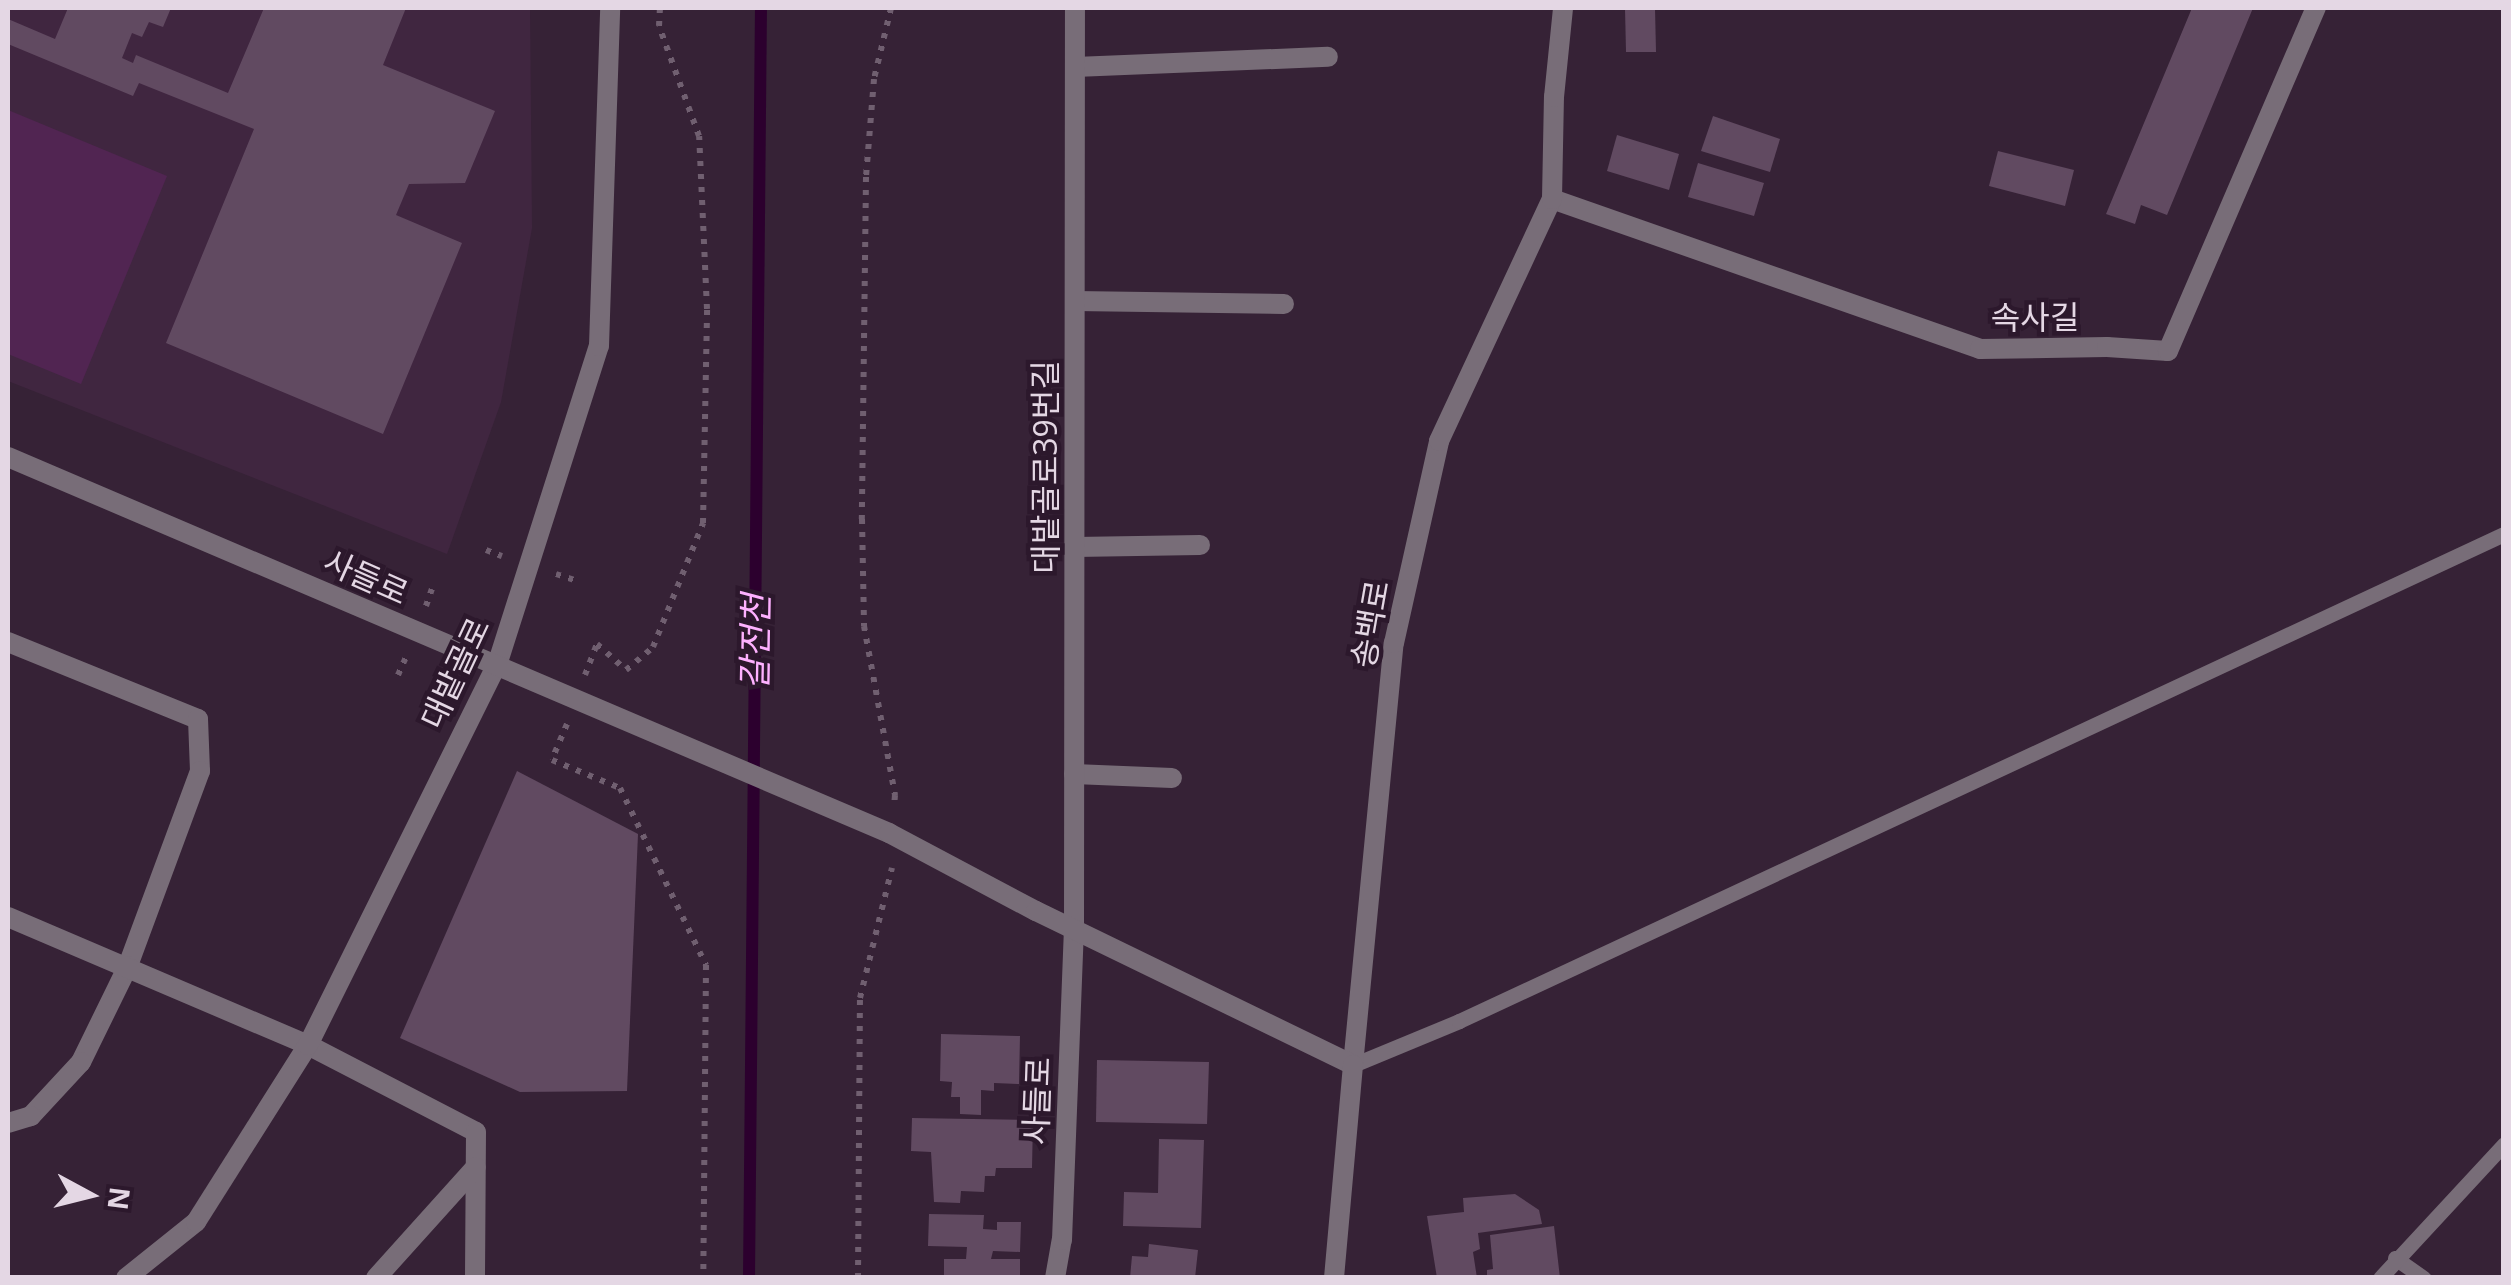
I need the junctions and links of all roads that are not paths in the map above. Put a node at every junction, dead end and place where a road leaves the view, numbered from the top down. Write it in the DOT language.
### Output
graph roads {
  1 [pos="610,8"];
  2 [pos="1075,8"];
  3 [pos="1563,8"];
  4 [pos="2316,8"];
  5 [pos="1328,57"];
  6 [pos="1075,67"];
  7 [pos="1552,199"];
  8 [pos="1074,301"];
  9 [pos="1284,304"];
  10 [pos="8,457"];
  11 [pos="2504,534"];
  12 [pos="1200,544"];
  13 [pos="1075,547"];
  14 [pos="8,642"];
  15 [pos="498,665"];
  16 [pos="1074,774"];
  17 [pos="1172,778"];
  18 [pos="8,917"];
  19 [pos="1074,926"];
  20 [pos="128,966"];
  21 [pos="308,1045"];
  22 [pos="1353,1064"];
  23 [pos="8,1123"];
  24 [pos="2504,1144"];
  25 [pos="476,1167"];
  26 [pos="2395,1258"];
  27 [pos="126,1278"];
  28 [pos="376,1278"];
  29 [pos="475,1278"];
  30 [pos="1055,1278"];
  31 [pos="1334,1278"];
  32 [pos="2380,1278"];
  33 [pos="2424,1278"];
  1 -- 15 [label="street, 대밭골로"];
  2 -- 6 [label="street, 대밭골로39번길"];
  3 -- 7 [label="street, 송백로"];
  4 -- 7 [label="street, 속사길"];
  5 -- 6 [label="street"];
  6 -- 8 [label="street, 대밭골로39번길"];
  7 -- 22 [label="street, 송백로"];
  8 -- 9 [label="street"];
  8 -- 13 [label="street, 대밭골로39번길"];
  10 -- 15 [label="street, 사들로"];
  11 -- 22 [label="lane"];
  12 -- 13 [label="street"];
  13 -- 16 [label="street, 대밭골로39번길"];
  14 -- 20 [label="street"];
  15 -- 19 [label="street, 사들로"];
  15 -- 21 [label="street, 대밭골로"];
  16 -- 17 [label="street"];
  16 -- 19 [label="street, 대밭골로39번길"];
  18 -- 20 [label="street"];
  19 -- 22 [label="street"];
  19 -- 30 [label="street, 사들로"];
  20 -- 21 [label="street"];
  20 -- 23 [label="street"];
  21 -- 25 [label="street"];
  21 -- 27 [label="street, 대밭골로"];
  22 -- 31 [label="street, 송백로"];
  24 -- 26 [label="lane"];
  25 -- 28 [label="street"];
  25 -- 29 [label="street"];
  26 -- 32 [label="lane"];
  26 -- 33 [label="lane"];
}
